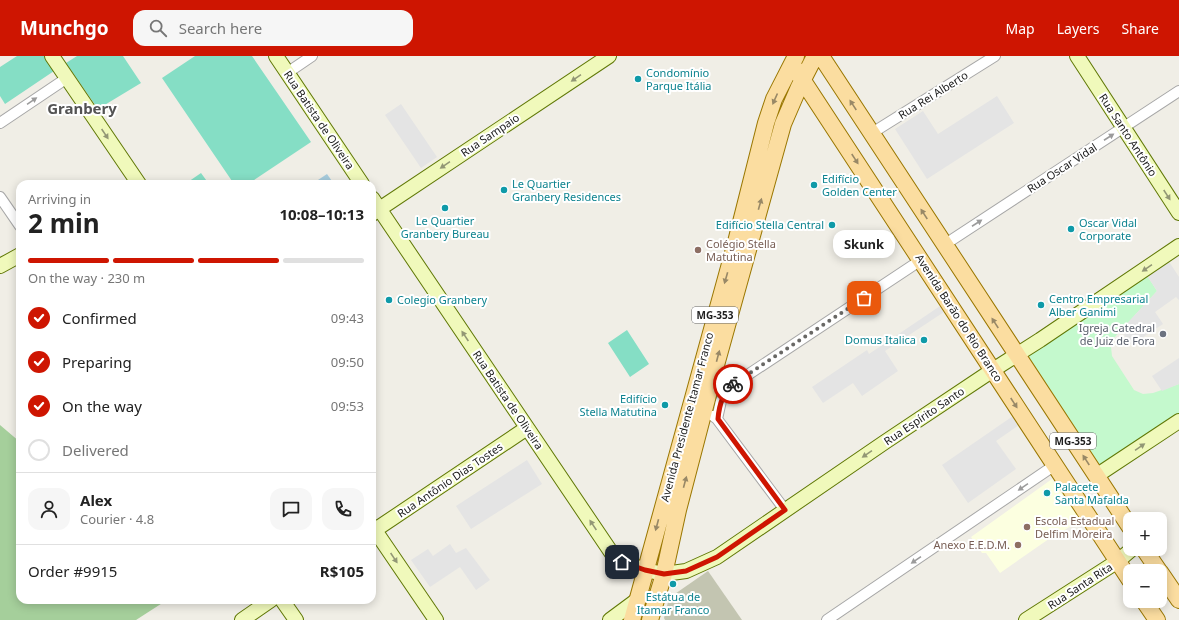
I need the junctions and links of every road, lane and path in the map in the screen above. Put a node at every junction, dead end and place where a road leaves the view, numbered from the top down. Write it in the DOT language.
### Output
graph roads {
  1 [pos="52,56"];
  2 [pos="276,56"];
  3 [pos="312,56"];
  4 [pos="609,56"];
  5 [pos="815,56"];
  6 [pos="821,56"];
  7 [pos="995,56"];
  8 [pos="1077,56"];
  9 [pos="792,59"];
  10 [pos="287,73"];
  11 [pos="67,78"];
  12 [pos="803,79"];
  13 [pos="1179,91"];
  14 [pos="813,94"];
  15 [pos="792,102"];
  16 [pos="0,123"];
  17 [pos="1123,128"];
  18 [pos="872,133"];
  19 [pos="132,180"];
  20 [pos="359,180"];
  21 [pos="0,197"];
  22 [pos="376,206"];
  23 [pos="376,210"];
  24 [pos="1179,213"];
  25 [pos="16,220"];
  26 [pos="944,245"];
  27 [pos="1179,246"];
  28 [pos="16,257"];
  29 [pos="921,260"];
  30 [pos="0,266"];
  31 [pos="1017,356"];
  32 [pos="993,370"];
  33 [pos="713,376"];
  34 [pos="731,386"];
  35 [pos="710,419"];
  36 [pos="1179,421"];
  37 [pos="527,428"];
  38 [pos="1055,465"];
  39 [pos="1096,476"];
  40 [pos="785,510"];
  41 [pos="1123,516"];
  42 [pos="376,527"];
  43 [pos="376,533"];
  44 [pos="1124,556"];
  45 [pos="1118,561"];
  46 [pos="1123,569"];
  47 [pos="645,570"];
  48 [pos="664,574"];
  49 [pos="1167,582"];
  50 [pos="637,600"];
  51 [pos="1179,600"];
  52 [pos="266,604"];
  53 [pos="285,604"];
  54 [pos="1148,608"];
  55 [pos="242,620"];
  56 [pos="296,620"];
  57 [pos="436,620"];
  58 [pos="610,620"];
  59 [pos="632,620"];
  60 [pos="650,620"];
  61 [pos="827,620"];
  62 [pos="1026,620"];
  63 [pos="1156,620"];
  1 -- 11 [label="street"];
  2 -- 10 [label="street, Rua Batista de Oliveira"];
  3 -- 10 [label="street"];
  4 -- 22 [label="street, Rua Sampaio, one-way"];
  5 -- 12 [label="main road, Avenida Presidente Itamar Franco"];
  18 -- 6 [label="main road, MG-353, one-way"];
  7 -- 18 [label="street, Rua Rei Alberto"];
  8 -- 17 [label="street, Rua Santo Antônio"];
  9 -- 12 [label="main road, Avenida Barão do Rio Branco"];
  9 -- 47 [label="main road, Avenida Presidente Itamar Franco / MG-353, one-way"];
  10 -- 20 [label="street, Rua Batista de Oliveira"];
  16 -- 11 [label="street, one-way"];
  11 -- 19 [label="street, one-way"];
  12 -- 14 [label="main road, Avenida Barão do Rio Branco"];
  12 -- 15 [label="main road, Avenida Presidente Itamar Franco"];
  13 -- 17 [label="street, Rua Oscar Vidal"];
  14 -- 15 [label="main road"];
  14 -- 29 [label="main road, Avenida Barão do Rio Branco, one-way"];
  33 -- 15 [label="main road, Avenida Presidente Itamar Franco, one-way"];
  17 -- 24 [label="street, Rua Santo Antônio, one-way"];
  26 -- 17 [label="street, Rua Oscar Vidal, one-way"];
  26 -- 18 [label="main road, MG-353, one-way"];
  21 -- 25 [label="street"];
  37 -- 23 [label="street, Rua Batista de Oliveira, one-way"];
  31 -- 26 [label="main road, MG-353, one-way"];
  27 -- 31 [label="street, Rua Espírito Santo, one-way"];
  28 -- 30 [label="street"];
  29 -- 32 [label="main road, Avenida Barão do Rio Branco"];
  29 -- 34 [label="street"];
  31 -- 32 [label="street, Rua Espírito Santo"];
  39 -- 31 [label="main road, MG-353, one-way"];
  32 -- 38 [label="main road, Avenida Barão do Rio Branco, one-way"];
  32 -- 40 [label="street, Rua Espírito Santo, one-way"];
  33 -- 34 [label="street"];
  33 -- 35 [label="main road, Avenida Presidente Itamar Franco"];
  34 -- 35 [label="street"];
  35 -- 40 [label="street"];
  48 -- 35 [label="main road, Avenida Presidente Itamar Franco, one-way"];
  39 -- 36 [label="street, one-way"];
  37 -- 42 [label="street, Rua Antônio Dias Tostes"];
  47 -- 37 [label="street, Rua Batista de Oliveira, one-way"];
  38 -- 45 [label="main road, Avenida Barão do Rio Branco"];
  38 -- 61 [label="street, one-way"];
  39 -- 41 [label="main road, MG-353"];
  40 -- 48 [label="street, Rua Espírito Santo"];
  43 -- 57 [label="street, one-way"];
  44 -- 45 [label="street, Rua Santa Rita"];
  45 -- 46 [label="main road, Avenida Barão do Rio Branco"];
  45 -- 62 [label="street, Rua Santa Rita"];
  47 -- 48 [label="street, Rua Batista de Oliveira"];
  47 -- 50 [label="main road, Avenida Presidente Itamar Franco / MG-353"];
  48 -- 60 [label="main road, Avenida Presidente Itamar Franco"];
  49 -- 51 [label="main road"];
  50 -- 58 [label="street"];
  50 -- 59 [label="main road, Avenida Presidente Itamar Franco / MG-353"];
  52 -- 55 [label="street"];
  53 -- 56 [label="street"];
  54 -- 63 [label="main road"];
}
